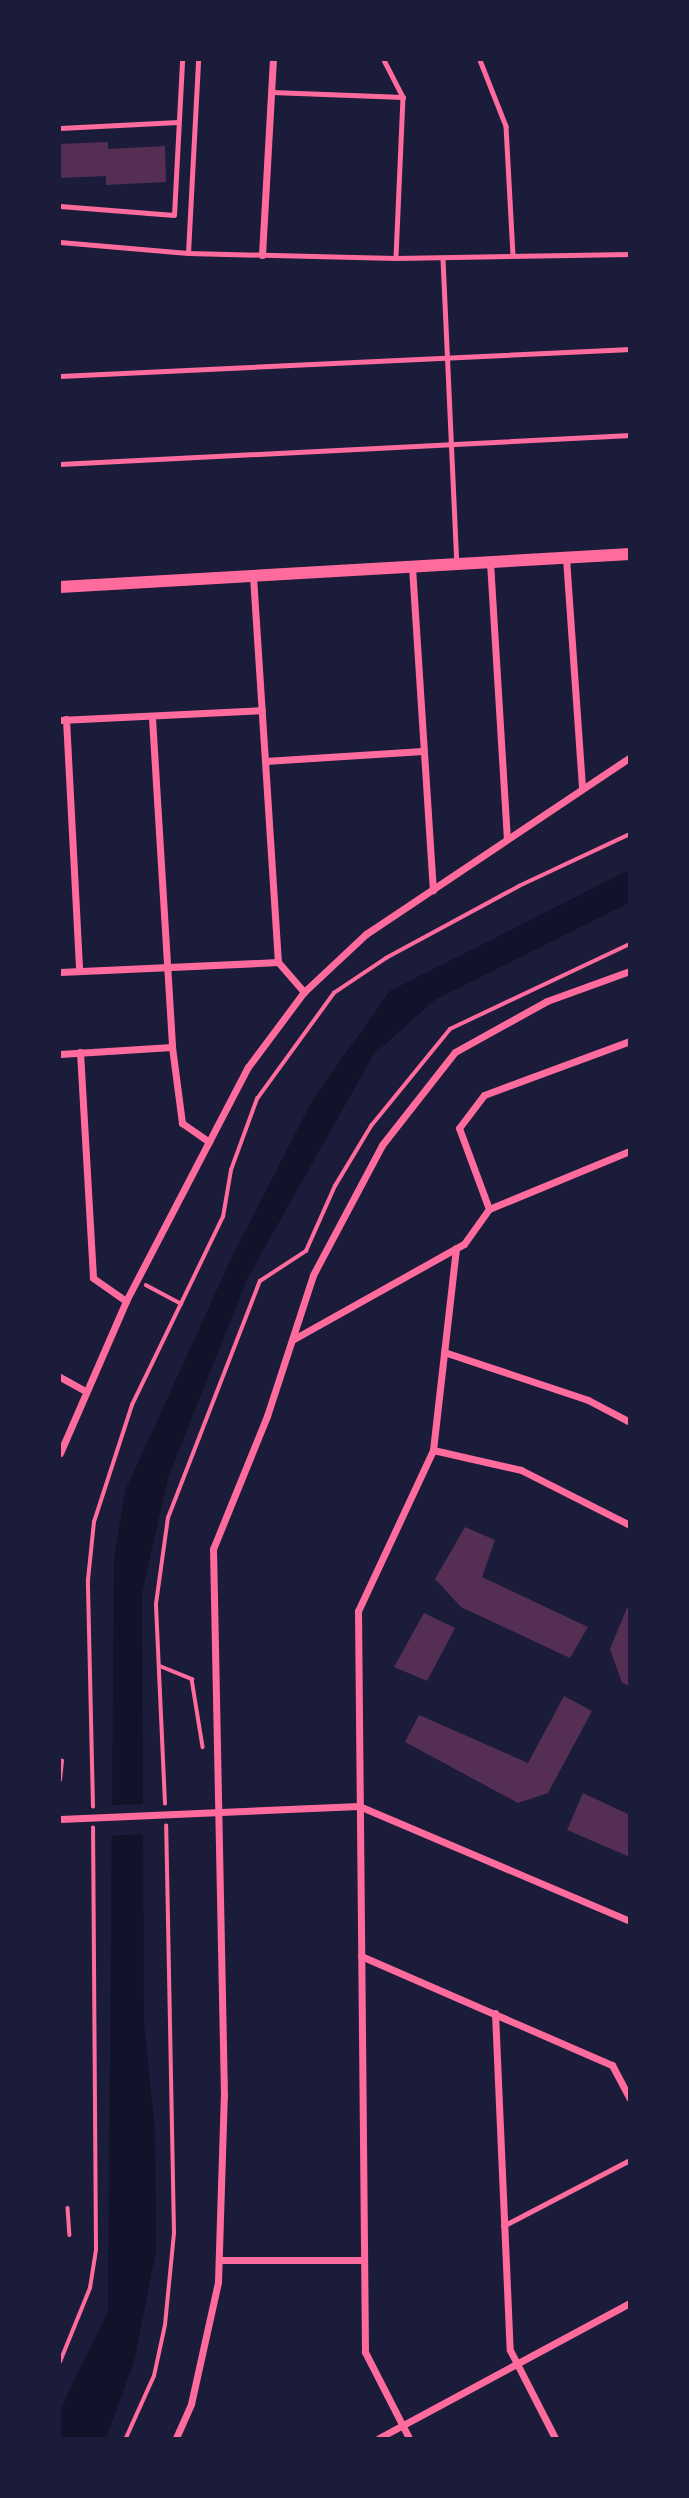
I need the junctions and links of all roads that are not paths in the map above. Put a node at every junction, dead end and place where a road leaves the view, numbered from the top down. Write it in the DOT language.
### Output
graph roads {
  1 [pos="182,60"];
  2 [pos="198,60"];
  3 [pos="273,60"];
  4 [pos="384,60"];
  5 [pos="480,60"];
  6 [pos="271,92"];
  7 [pos="403,97"];
  8 [pos="178,122"];
  9 [pos="60,128"];
  10 [pos="60,206"];
  11 [pos="60,242"];
  12 [pos="188,253"];
  13 [pos="629,254"];
  14 [pos="261,255"];
  15 [pos="513,255"];
  16 [pos="396,258"];
  17 [pos="443,259"];
  18 [pos="629,349"];
  19 [pos="447,357"];
  20 [pos="60,376"];
  21 [pos="629,435"];
  22 [pos="451,444"];
  23 [pos="60,464"];
  24 [pos="629,554"];
  25 [pos="566,558"];
  26 [pos="490,562"];
  27 [pos="457,564"];
  28 [pos="412,567"];
  29 [pos="253,576"];
  30 [pos="60,587"];
  31 [pos="262,710"];
  32 [pos="152,718"];
  33 [pos="63,719"];
  34 [pos="423,751"];
  35 [pos="629,757"];
  36 [pos="265,761"];
  37 [pos="582,788"];
  38 [pos="507,838"];
  39 [pos="433,890"];
  40 [pos="278,962"];
  41 [pos="168,967"];
  42 [pos="79,971"];
  43 [pos="629,971"];
  44 [pos="60,972"];
  45 [pos="304,992"];
  46 [pos="629,1041"];
  47 [pos="172,1047"];
  48 [pos="80,1052"];
  49 [pos="60,1054"];
  50 [pos="209,1142"];
  51 [pos="629,1151"];
  52 [pos="489,1209"];
  53 [pos="456,1248"];
  54 [pos="126,1301"];
  55 [pos="291,1340"];
  56 [pos="444,1352"];
  57 [pos="60,1377"];
  58 [pos="85,1391"];
  59 [pos="629,1422"];
  60 [pos="433,1450"];
  61 [pos="60,1453"];
  62 [pos="629,1525"];
  63 [pos="359,1805"];
  64 [pos="220,1814"];
  65 [pos="60,1819"];
  66 [pos="629,1920"];
  67 [pos="360,1956"];
  68 [pos="495,2013"];
  69 [pos="629,2098"];
  70 [pos="629,2160"];
  71 [pos="503,2225"];
  72 [pos="219,2260"];
  73 [pos="364,2260"];
  74 [pos="629,2303"];
  75 [pos="516,2362"];
  76 [pos="403,2426"];
  77 [pos="176,2438"];
  78 [pos="379,2438"];
  79 [pos="409,2438"];
  80 [pos="555,2438"];
  1 -- 8 [label="lane"];
  2 -- 12 [label="lane"];
  3 -- 6 [label="street"];
  4 -- 7 [label="lane"];
  5 -- 15 [label="lane"];
  6 -- 7 [label="lane"];
  6 -- 14 [label="street"];
  7 -- 16 [label="lane"];
  8 -- 9 [label="lane"];
  8 -- 10 [label="lane"];
  11 -- 12 [label="lane"];
  12 -- 14 [label="lane"];
  13 -- 15 [label="lane"];
  14 -- 16 [label="lane"];
  15 -- 17 [label="lane"];
  16 -- 17 [label="lane"];
  17 -- 19 [label="lane"];
  18 -- 19 [label="lane"];
  19 -- 20 [label="lane"];
  19 -- 22 [label="lane"];
  21 -- 22 [label="lane"];
  22 -- 23 [label="lane"];
  22 -- 27 [label="lane"];
  24 -- 25 [label="main road"];
  25 -- 26 [label="main road"];
  25 -- 37 [label="street"];
  26 -- 27 [label="main road"];
  26 -- 38 [label="street"];
  27 -- 28 [label="main road"];
  28 -- 29 [label="main road"];
  28 -- 34 [label="street"];
  29 -- 30 [label="main road"];
  29 -- 31 [label="street"];
  31 -- 32 [label="street"];
  31 -- 36 [label="street"];
  32 -- 33 [label="street"];
  32 -- 41 [label="street"];
  33 -- 42 [label="street"];
  34 -- 36 [label="street"];
  34 -- 39 [label="street"];
  35 -- 37 [label="street"];
  36 -- 40 [label="street"];
  37 -- 38 [label="street"];
  38 -- 39 [label="street"];
  39 -- 45 [label="street"];
  40 -- 41 [label="street"];
  40 -- 45 [label="street"];
  41 -- 42 [label="street"];
  41 -- 47 [label="street"];
  42 -- 44 [label="street"];
  43 -- 55 [label="street"];
  45 -- 50 [label="street"];
  46 -- 52 [label="street"];
  47 -- 48 [label="street"];
  47 -- 50 [label="street"];
  48 -- 49 [label="street"];
  48 -- 54 [label="street"];
  50 -- 54 [label="street"];
  51 -- 52 [label="street"];
  52 -- 53 [label="street"];
  53 -- 55 [label="street"];
  53 -- 56 [label="street"];
  54 -- 58 [label="street"];
  55 -- 64 [label="street"];
  56 -- 59 [label="street"];
  56 -- 60 [label="street"];
  57 -- 58 [label="street"];
  58 -- 61 [label="street"];
  60 -- 62 [label="street"];
  60 -- 63 [label="street"];
  63 -- 64 [label="street"];
  63 -- 66 [label="street"];
  63 -- 67 [label="street"];
  64 -- 65 [label="street"];
  64 -- 72 [label="street"];
  67 -- 68 [label="street"];
  67 -- 73 [label="street"];
  68 -- 69 [label="street"];
  68 -- 71 [label="street"];
  70 -- 71 [label="lane"];
  71 -- 75 [label="street"];
  72 -- 73 [label="street"];
  72 -- 77 [label="street"];
  73 -- 76 [label="street"];
  74 -- 75 [label="street"];
  75 -- 76 [label="street"];
  75 -- 80 [label="street"];
  76 -- 78 [label="street"];
  76 -- 79 [label="street"];
}
